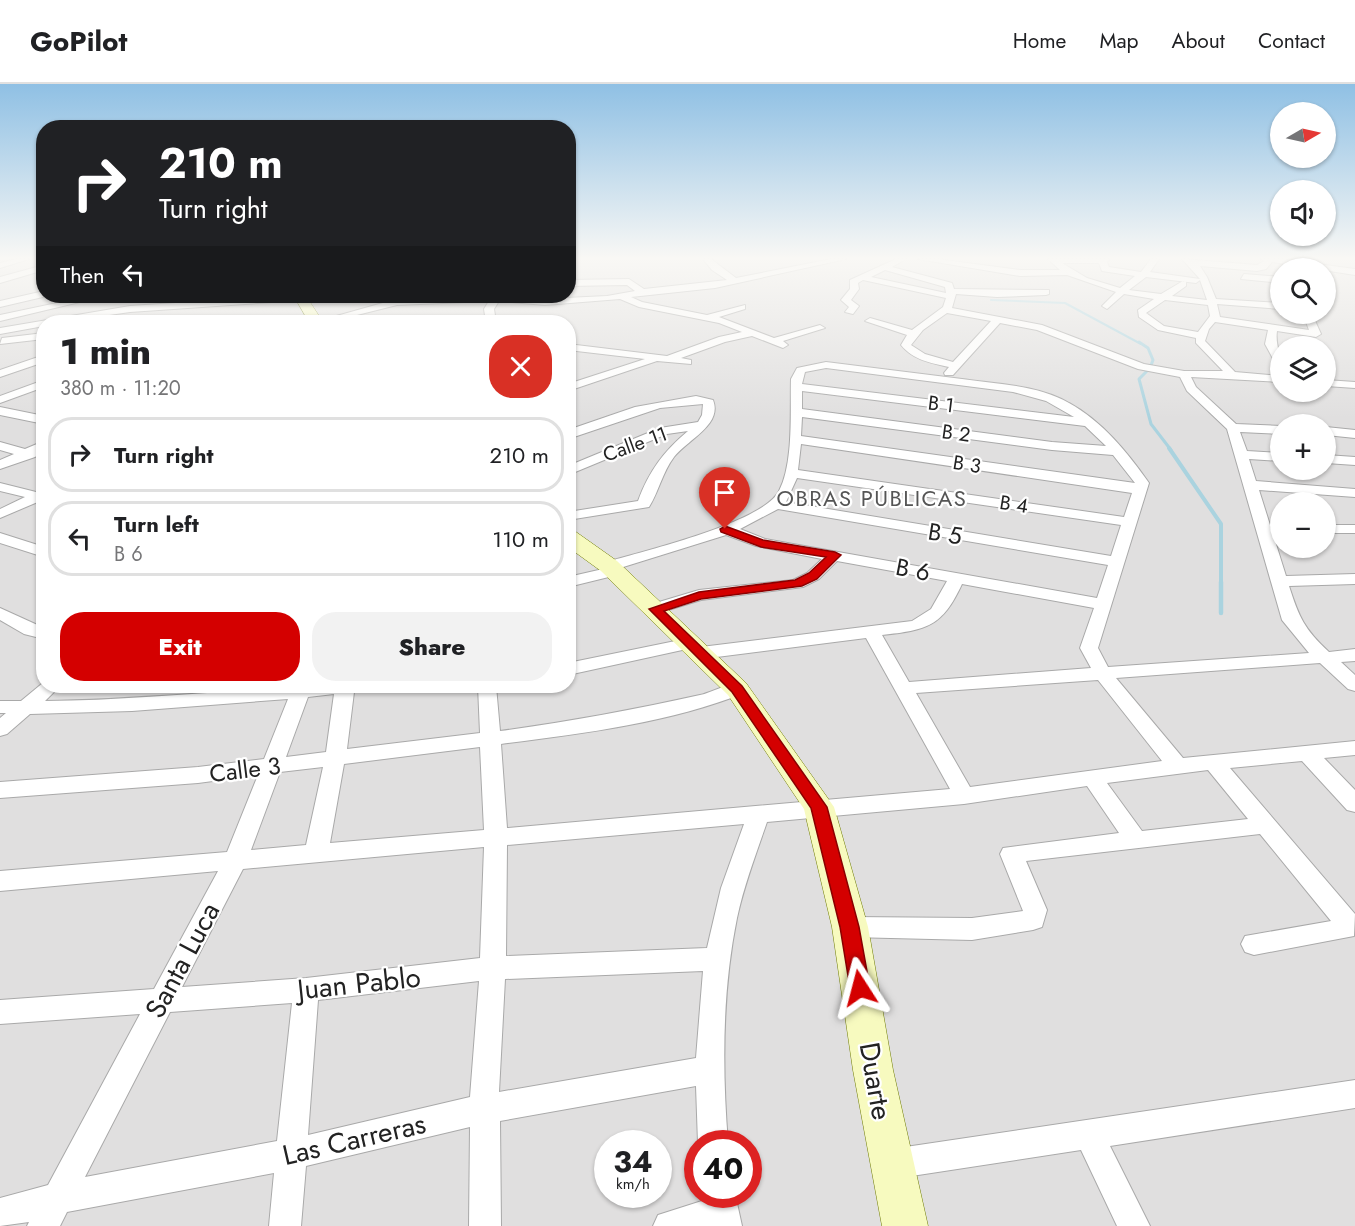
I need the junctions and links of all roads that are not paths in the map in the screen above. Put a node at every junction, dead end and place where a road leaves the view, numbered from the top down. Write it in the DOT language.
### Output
graph roads {
  1 [pos="26,312"];
  2 [pos="108,312"];
  3 [pos="679,312"];
  4 [pos="725,312"];
  5 [pos="944,312"];
  6 [pos="962,312"];
  7 [pos="1141,312"];
  8 [pos="1212,312"];
  9 [pos="92,315"];
  10 [pos="0,318"];
  11 [pos="707,318"];
  12 [pos="999,318"];
  13 [pos="1213,319"];
  14 [pos="870,321"];
  15 [pos="36,324"];
  16 [pos="1312,324"];
  17 [pos="820,328"];
  18 [pos="1273,328"];
  19 [pos="0,331"];
  20 [pos="754,333"];
  21 [pos="913,334"];
  22 [pos="1201,336"];
  23 [pos="1272,336"];
  24 [pos="36,338"];
  25 [pos="2,348"];
  26 [pos="576,348"];
  27 [pos="599,349"];
  28 [pos="579,358"];
  29 [pos="662,359"];
  30 [pos="36,361"];
  31 [pos="687,362"];
  32 [pos="954,365"];
  33 [pos="0,374"];
  34 [pos="1184,374"];
  35 [pos="1232,375"];
  36 [pos="1270,378"];
  37 [pos="945,380"];
  38 [pos="1336,384"];
  39 [pos="1355,385"];
  40 [pos="576,386"];
  41 [pos="797,387"];
  42 [pos="36,388"];
  43 [pos="0,400"];
  44 [pos="0,411"];
  45 [pos="795,412"];
  46 [pos="36,418"];
  47 [pos="1086,422"];
  48 [pos="702,425"];
  49 [pos="1233,428"];
  50 [pos="1270,430"];
  51 [pos="576,432"];
  52 [pos="1336,432"];
  53 [pos="1355,434"];
  54 [pos="794,439"];
  55 [pos="0,446"];
  56 [pos="36,449"];
  57 [pos="1118,452"];
  58 [pos="26,453"];
  59 [pos="36,455"];
  60 [pos="1241,455"];
  61 [pos="1270,456"];
  62 [pos="1336,460"];
  63 [pos="1355,461"];
  64 [pos="0,465"];
  65 [pos="576,467"];
  66 [pos="791,473"];
  67 [pos="1250,485"];
  68 [pos="0,487"];
  69 [pos="1140,490"];
  70 [pos="1355,493"];
  71 [pos="36,496"];
  72 [pos="36,499"];
  73 [pos="774,504"];
  74 [pos="0,514"];
  75 [pos="576,515"];
  76 [pos="1129,522"];
  77 [pos="1264,528"];
  78 [pos="1270,528"];
  79 [pos="725,529"];
  80 [pos="1336,529"];
  81 [pos="1355,529"];
  82 [pos="0,538"];
  83 [pos="576,543"];
  84 [pos="36,549"];
  85 [pos="835,555"];
  86 [pos="1115,561"];
  87 [pos="612,569"];
  88 [pos="957,578"];
  89 [pos="1355,579"];
  90 [pos="576,580"];
  91 [pos="1279,581"];
  92 [pos="1102,604"];
  93 [pos="655,609"];
  94 [pos="0,613"];
  95 [pos="871,631"];
  96 [pos="36,632"];
  97 [pos="696,648"];
  98 [pos="1355,655"];
  99 [pos="1325,658"];
  100 [pos="576,668"];
  101 [pos="1103,674"];
  102 [pos="1355,685"];
  103 [pos="905,688"];
  104 [pos="737,689"];
  105 [pos="42,693"];
  106 [pos="262,693"];
  107 [pos="298,693"];
  108 [pos="344,693"];
  109 [pos="487,693"];
  110 [pos="0,707"];
  111 [pos="24,707"];
  112 [pos="0,729"];
  113 [pos="490,740"];
  114 [pos="1355,748"];
  115 [pos="1307,753"];
  116 [pos="336,759"];
  117 [pos="1213,762"];
  118 [pos="1178,766"];
  119 [pos="269,768"];
  120 [pos="1092,778"];
  121 [pos="0,790"];
  122 [pos="964,796"];
  123 [pos="1355,804"];
  124 [pos="819,807"];
  125 [pos="758,815"];
  126 [pos="1266,825"];
  127 [pos="496,838"];
  128 [pos="1136,840"];
  129 [pos="316,854"];
  130 [pos="235,861"];
  131 [pos="0,881"];
  132 [pos="850,927"];
  133 [pos="1254,944"];
  134 [pos="718,959"];
  135 [pos="493,968"];
  136 [pos="306,990"];
  137 [pos="160,1001"];
  138 [pos="0,1012"];
  139 [pos="708,1070"];
  140 [pos="1355,1094"];
  141 [pos="484,1109"];
  142 [pos="712,1130"];
  143 [pos="1089,1135"];
  144 [pos="292,1154"];
  145 [pos="892,1164"];
  146 [pos="58,1198"];
  147 [pos="722,1210"];
  148 [pos="0,1214"];
  149 [pos="43,1226"];
  150 [pos="285,1226"];
  151 [pos="485,1226"];
  152 [pos="669,1226"];
  153 [pos="905,1226"];
  154 [pos="1134,1226"];
  1 -- 10 [label="street"];
  2 -- 9 [label="street"];
  3 -- 11 [label="street"];
  4 -- 11 [label="street"];
  5 -- 21 [label="street"];
  6 -- 12 [label="street"];
  7 -- 22 [label="street"];
  8 -- 13 [label="street"];
  11 -- 20 [label="street"];
  12 -- 32 [label="street"];
  12 -- 34 [label="street"];
  13 -- 18 [label="street"];
  13 -- 22 [label="street"];
  14 -- 21 [label="street"];
  15 -- 19 [label="street"];
  16 -- 18 [label="street"];
  17 -- 20 [label="street"];
  18 -- 23 [label="street"];
  20 -- 29 [label="street"];
  21 -- 32 [label="street"];
  22 -- 35 [label="street"];
  24 -- 25 [label="street"];
  26 -- 27 [label="street"];
  27 -- 28 [label="street"];
  27 -- 29 [label="street"];
  29 -- 31 [label="street"];
  29 -- 40 [label="street"];
  30 -- 33 [label="street"];
  32 -- 37 [label="street"];
  34 -- 35 [label="street"];
  34 -- 49 [label="street"];
  35 -- 36 [label="street"];
  37 -- 41 [label="street"];
  37 -- 47 [label="street"];
  38 -- 39 [label="street"];
  41 -- 45 [label="street"];
  41 -- 47 [label="street, B 1"];
  42 -- 43 [label="street"];
  44 -- 46 [label="street"];
  45 -- 54 [label="street"];
  45 -- 57 [label="street, B 2"];
  47 -- 57 [label="street"];
  48 -- 51 [label="street"];
  48 -- 65 [label="street, Calle 11"];
  48 -- 75 [label="street"];
  49 -- 50 [label="street"];
  49 -- 60 [label="street"];
  52 -- 53 [label="street"];
  54 -- 66 [label="street"];
  54 -- 69 [label="street, B 3"];
  55 -- 58 [label="street"];
  56 -- 58 [label="street"];
  57 -- 69 [label="street"];
  58 -- 59 [label="street"];
  58 -- 64 [label="street"];
  60 -- 61 [label="street"];
  60 -- 67 [label="street"];
  62 -- 63 [label="street"];
  66 -- 73 [label="street"];
  66 -- 76 [label="street, B 4"];
  67 -- 70 [label="street"];
  67 -- 77 [label="street"];
  68 -- 71 [label="street"];
  69 -- 76 [label="street"];
  72 -- 74 [label="street"];
  73 -- 79 [label="street"];
  73 -- 86 [label="street, B 5"];
  76 -- 86 [label="street"];
  77 -- 78 [label="street"];
  77 -- 91 [label="street"];
  79 -- 85 [label="street, B 6"];
  79 -- 87 [label="street"];
  80 -- 81 [label="street"];
  82 -- 84 [label="street"];
  83 -- 87 [label="street, Duarte"];
  85 -- 88 [label="street, B 6"];
  85 -- 93 [label="street"];
  86 -- 92 [label="street"];
  87 -- 90 [label="street"];
  87 -- 93 [label="street, Duarte"];
  88 -- 92 [label="street, B 6"];
  88 -- 95 [label="street"];
  89 -- 91 [label="street"];
  91 -- 99 [label="street"];
  92 -- 101 [label="street"];
  93 -- 97 [label="street, Duarte"];
  94 -- 96 [label="street"];
  95 -- 97 [label="street"];
  95 -- 103 [label="street"];
  97 -- 100 [label="street"];
  97 -- 104 [label="street, Duarte"];
  98 -- 99 [label="street"];
  99 -- 101 [label="street"];
  99 -- 102 [label="street"];
  101 -- 103 [label="street"];
  101 -- 118 [label="street"];
  103 -- 122 [label="street"];
  104 -- 113 [label="street, Calle 3"];
  104 -- 124 [label="street, Duarte"];
  105 -- 111 [label="street"];
  106 -- 111 [label="street"];
  107 -- 119 [label="street, Santa Luca"];
  108 -- 116 [label="street"];
  109 -- 113 [label="street"];
  110 -- 111 [label="street"];
  111 -- 112 [label="street"];
  113 -- 116 [label="street, Calle 3"];
  113 -- 127 [label="street"];
  114 -- 115 [label="street"];
  115 -- 117 [label="street"];
  115 -- 123 [label="street"];
  116 -- 119 [label="street, Calle 3"];
  116 -- 129 [label="street"];
  117 -- 118 [label="street"];
  117 -- 126 [label="street"];
  118 -- 120 [label="street"];
  119 -- 121 [label="street, Calle 3"];
  119 -- 130 [label="street, Santa Luca"];
  120 -- 122 [label="street"];
  120 -- 128 [label="street"];
  122 -- 124 [label="street"];
  124 -- 125 [label="street"];
  124 -- 132 [label="street, Duarte"];
  125 -- 127 [label="street"];
  125 -- 134 [label="street"];
  126 -- 128 [label="street"];
  126 -- 133 [label="street"];
  127 -- 129 [label="street"];
  127 -- 135 [label="street"];
  128 -- 132 [label="street"];
  129 -- 130 [label="street"];
  130 -- 131 [label="street"];
  130 -- 137 [label="street, Santa Luca"];
  132 -- 145 [label="street, Duarte"];
  134 -- 135 [label="street, Juan Pablo"];
  134 -- 139 [label="street"];
  135 -- 136 [label="street, Juan Pablo"];
  135 -- 141 [label="street"];
  136 -- 137 [label="street, Juan Pablo"];
  136 -- 144 [label="street"];
  137 -- 138 [label="street, Juan Pablo"];
  137 -- 146 [label="street, Santa Luca"];
  139 -- 141 [label="street, Las Carreras"];
  139 -- 142 [label="street"];
  140 -- 143 [label="street"];
  141 -- 144 [label="street, Las Carreras"];
  141 -- 151 [label="street"];
  143 -- 145 [label="street"];
  143 -- 154 [label="street"];
  144 -- 146 [label="street, Las Carreras"];
  144 -- 150 [label="street"];
  145 -- 153 [label="street, Duarte"];
  146 -- 148 [label="street, Las Carreras"];
  146 -- 149 [label="street, Santa Luca"];
  147 -- 152 [label="street"];
}
